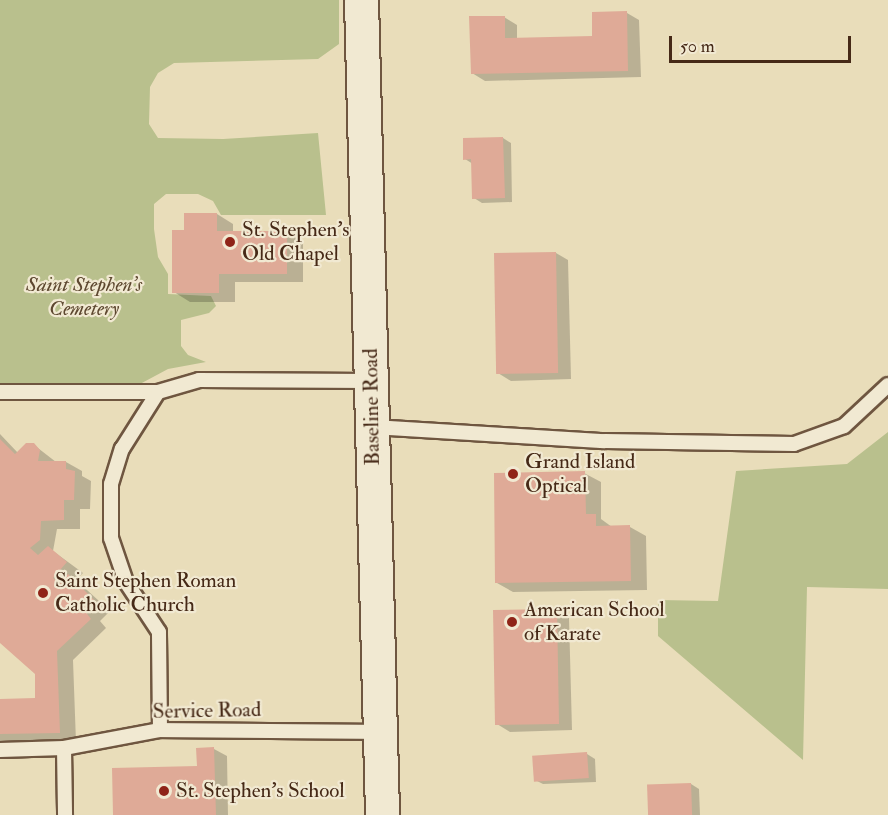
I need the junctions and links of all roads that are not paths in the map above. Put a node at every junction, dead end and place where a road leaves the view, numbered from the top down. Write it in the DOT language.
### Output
graph roads {
  1 [pos="361,0"];
  2 [pos="371,381"];
  3 [pos="888,385"];
  4 [pos="0,392"];
  5 [pos="158,392"];
  6 [pos="373,428"];
  7 [pos="160,730"];
  8 [pos="380,732"];
  9 [pos="64,748"];
  10 [pos="0,750"];
  11 [pos="65,815"];
  12 [pos="382,815"];
  1 -- 2 [label="street, Baseline Road"];
  2 -- 5 [label="lane"];
  2 -- 6 [label="street, Baseline Road"];
  3 -- 6 [label="lane"];
  4 -- 5 [label="lane"];
  5 -- 7 [label="lane"];
  6 -- 8 [label="street, Baseline Road"];
  7 -- 8 [label="lane, Service Road"];
  7 -- 9 [label="lane, Service Road"];
  8 -- 12 [label="street, Baseline Road"];
  9 -- 10 [label="lane, Service Road"];
  9 -- 11 [label="lane"];
}
